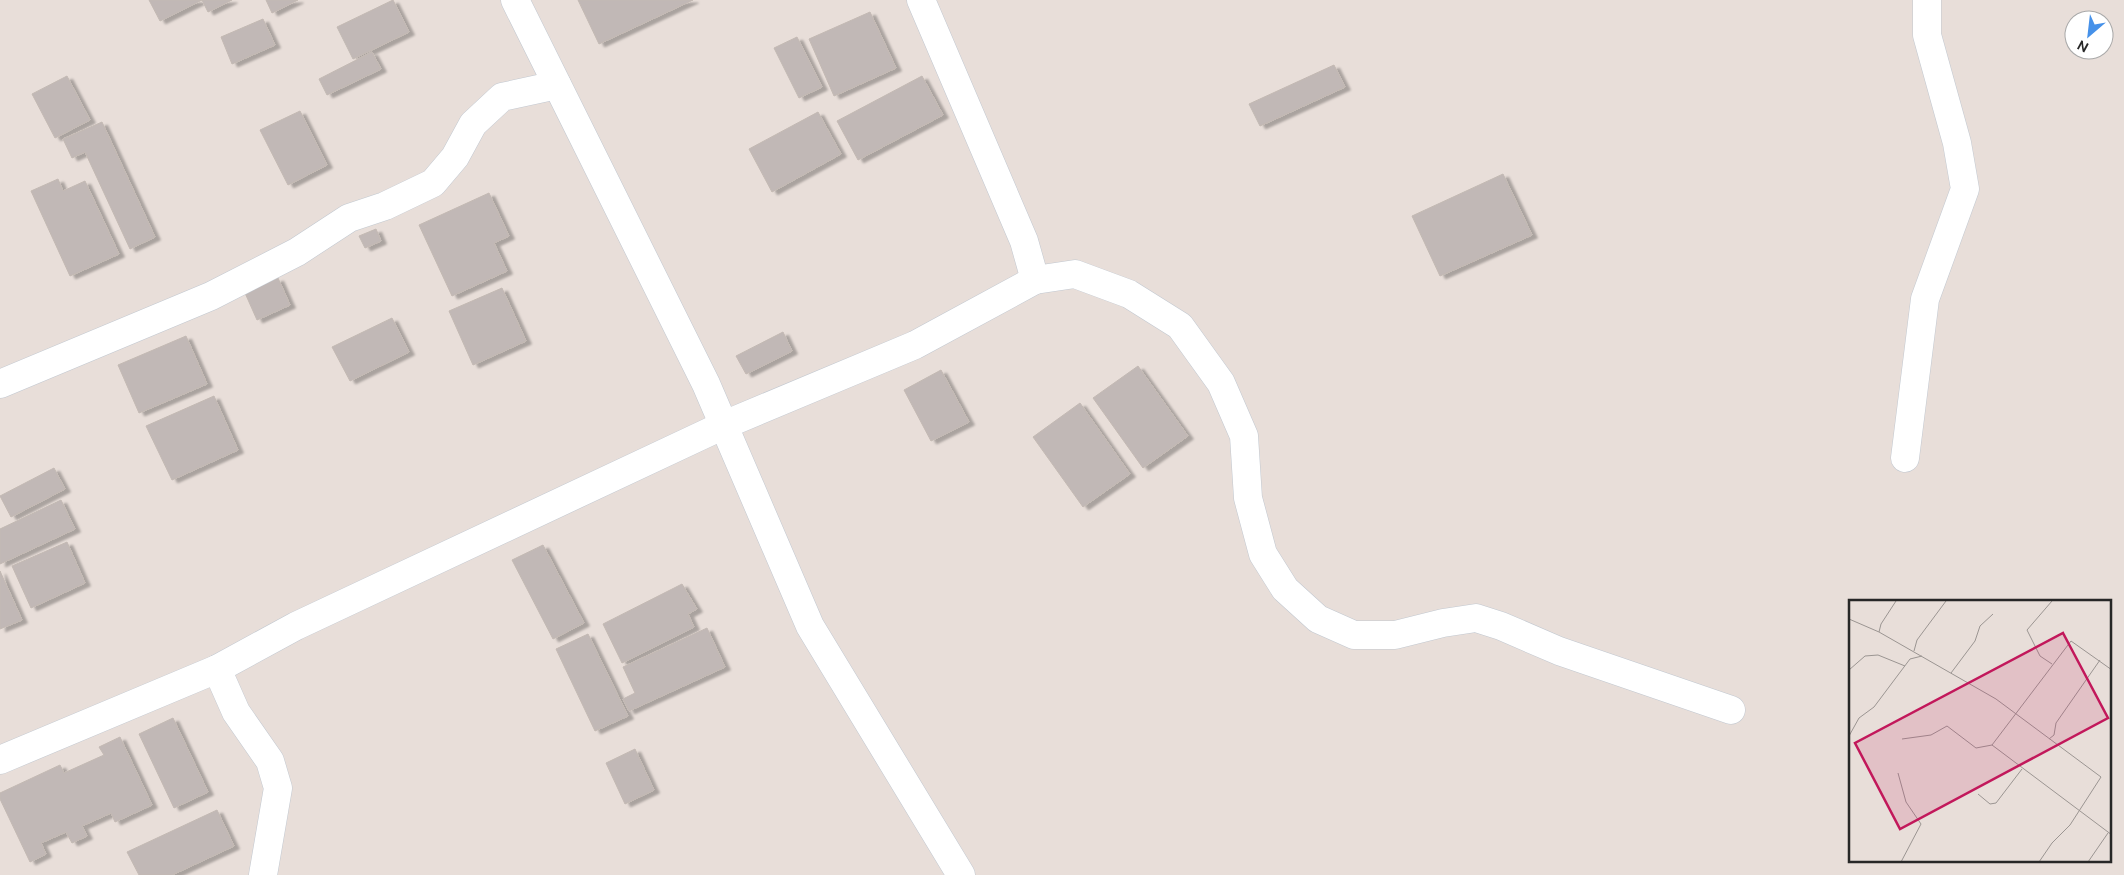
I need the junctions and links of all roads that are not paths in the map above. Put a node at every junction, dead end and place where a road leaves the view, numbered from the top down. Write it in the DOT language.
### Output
graph roads {
  1 [pos="515,0"];
  2 [pos="922,0"];
  3 [pos="1927,0"];
  4 [pos="557,85"];
  5 [pos="1035,280"];
  6 [pos="0,384"];
  7 [pos="724,425"];
  8 [pos="1905,458"];
  9 [pos="217,668"];
  10 [pos="1731,710"];
  11 [pos="0,760"];
  12 [pos="263,875"];
  13 [pos="961,875"];
  1 -- 4 [label="street"];
  2 -- 5 [label="street"];
  3 -- 8 [label="street"];
  4 -- 6 [label="street"];
  4 -- 7 [label="street"];
  5 -- 7 [label="street"];
  5 -- 10 [label="street"];
  7 -- 9 [label="street"];
  7 -- 13 [label="street"];
  9 -- 11 [label="street"];
  9 -- 12 [label="street"];
}
